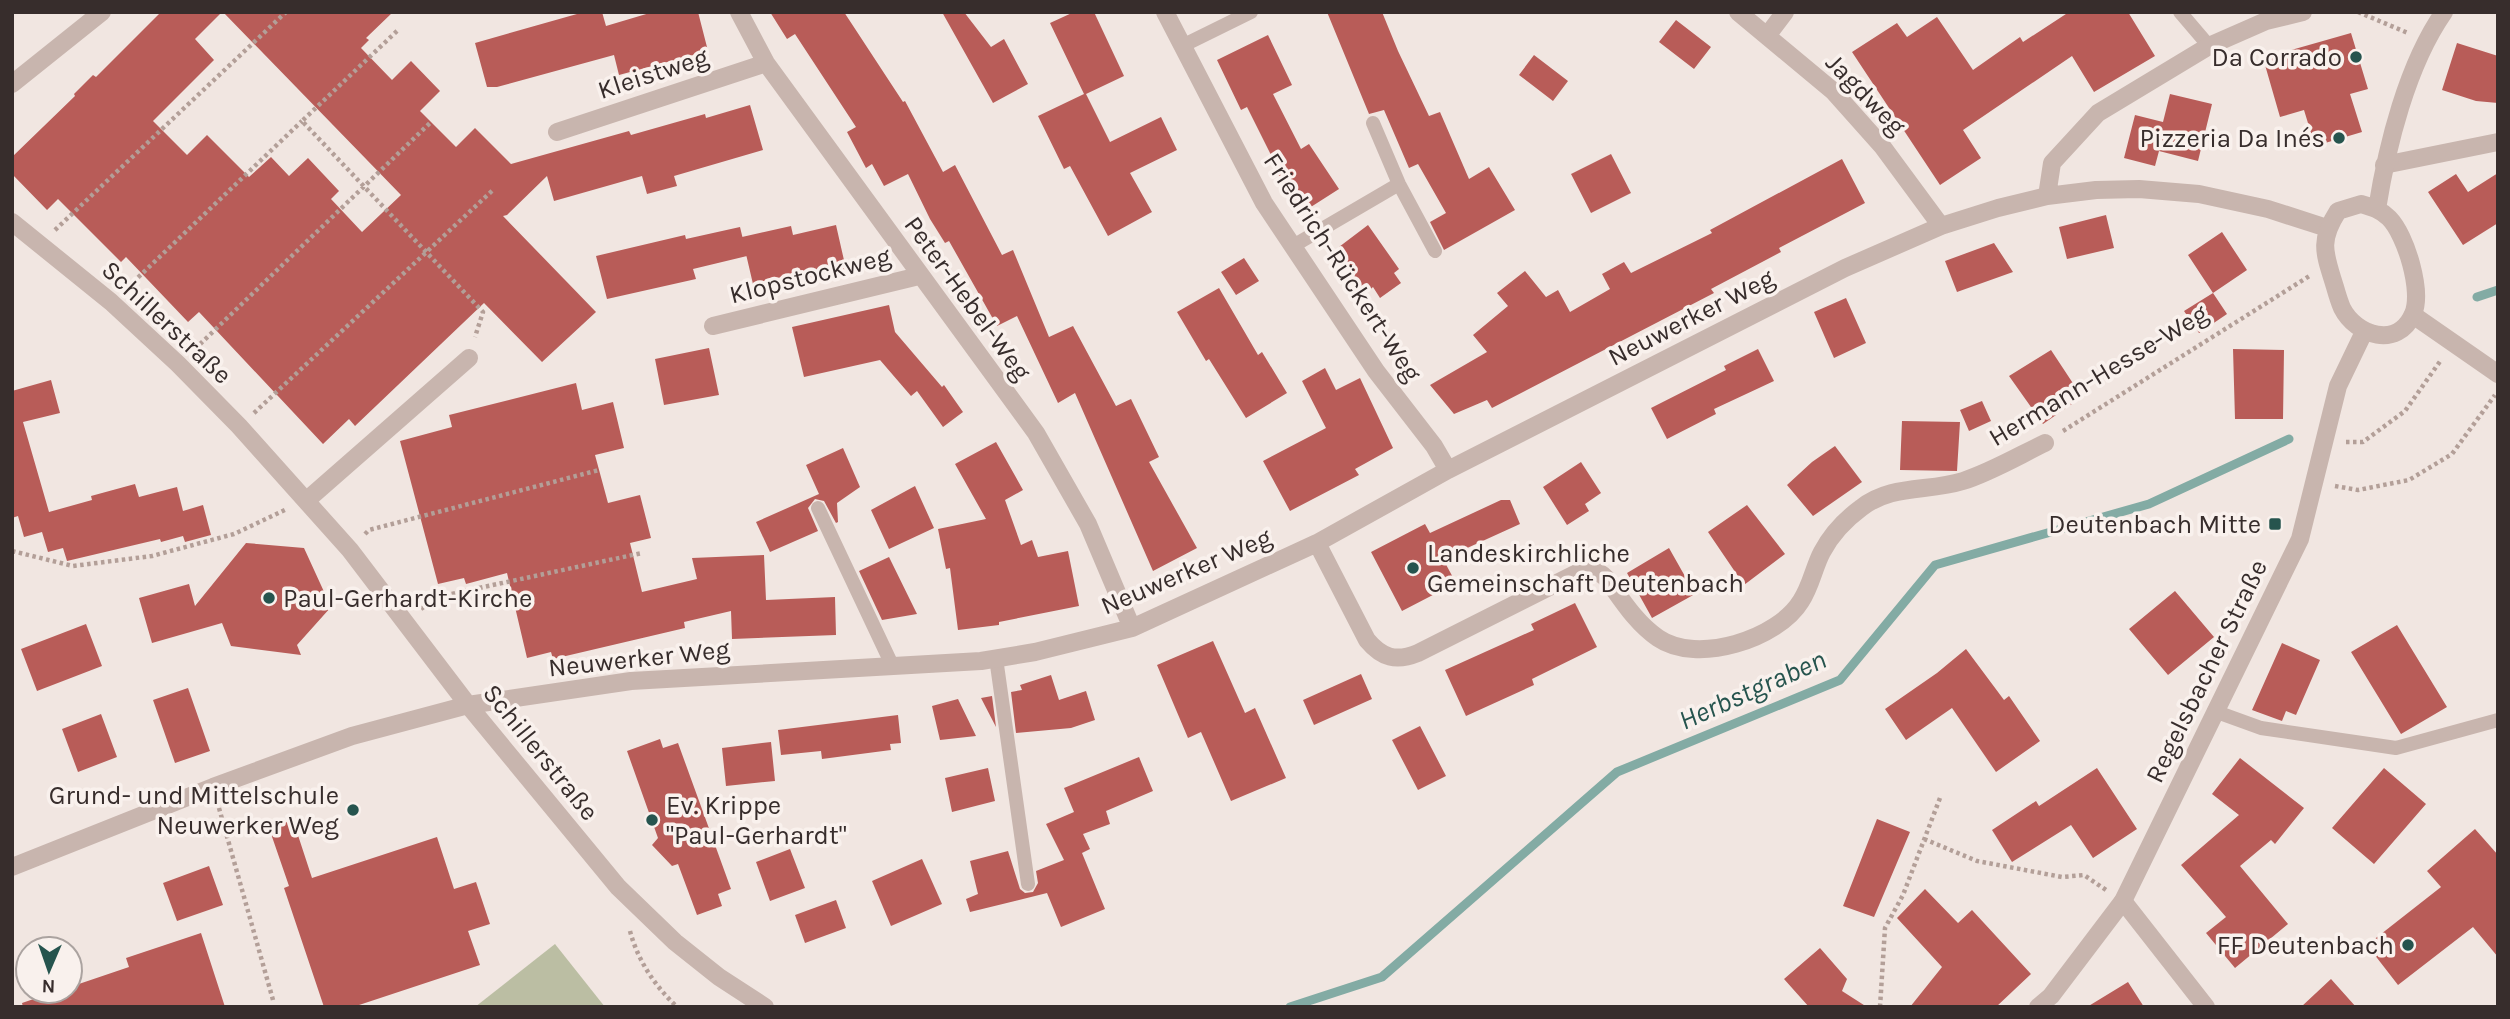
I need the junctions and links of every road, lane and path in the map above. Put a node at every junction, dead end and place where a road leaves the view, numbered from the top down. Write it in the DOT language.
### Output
graph roads {
  1 [pos="102,12"];
  2 [pos="286,12"];
  3 [pos="739,12"];
  4 [pos="1165,12"];
  5 [pos="1251,12"];
  6 [pos="1738,12"];
  7 [pos="1785,12"];
  8 [pos="2180,12"];
  9 [pos="2303,12"];
  10 [pos="2358,12"];
  11 [pos="2444,12"];
  12 [pos="397,31"];
  13 [pos="1768,36"];
  14 [pos="2427,41"];
  15 [pos="1182,46"];
  16 [pos="2209,46"];
  17 [pos="766,64"];
  18 [pos="12,84"];
  19 [pos="302,121"];
  20 [pos="431,122"];
  21 [pos="1373,123"];
  22 [pos="557,132"];
  23 [pos="2498,142"];
  24 [pos="2384,165"];
  25 [pos="1399,184"];
  26 [pos="365,187"];
  27 [pos="494,189"];
  28 [pos="2047,196"];
  29 [pos="2377,209"];
  30 [pos="12,222"];
  31 [pos="1941,226"];
  32 [pos="2327,228"];
  33 [pos="39,244"];
  34 [pos="1293,246"];
  35 [pos="1436,251"];
  36 [pos="427,253"];
  37 [pos="2329,267"];
  38 [pos="919,276"];
  39 [pos="111,302"];
  40 [pos="2413,315"];
  41 [pos="713,326"];
  42 [pos="2364,332"];
  43 [pos="2453,342"];
  44 [pos="469,358"];
  45 [pos="178,365"];
  46 [pos="2498,374"];
  47 [pos="2498,391"];
  48 [pos="239,426"];
  49 [pos="2324,442"];
  50 [pos="2045,443"];
  51 [pos="599,470"];
  52 [pos="1448,470"];
  53 [pos="2314,483"];
  54 [pos="307,500"];
  55 [pos="818,508"];
  56 [pos="1317,542"];
  57 [pos="350,550"];
  58 [pos="12,551"];
  59 [pos="642,553"];
  60 [pos="404,623"];
  61 [pos="1132,628"];
  62 [pos="996,659"];
  63 [pos="893,667"];
  64 [pos="468,705"];
  65 [pos="2214,711"];
  66 [pos="2498,720"];
  67 [pos="213,787"];
  68 [pos="1940,798"];
  69 [pos="1924,839"];
  70 [pos="12,867"];
  71 [pos="1028,884"];
  72 [pos="2123,901"];
  73 [pos="628,923"];
  74 [pos="273,1000"];
  75 [pos="677,1007"];
  76 [pos="765,1007"];
  77 [pos="1880,1007"];
  78 [pos="2038,1007"];
  79 [pos="2206,1007"];
  1 -- 18 [label="street"];
  2 -- 33 [label="path"];
  3 -- 17 [label="street, Peter-Hebel-Weg"];
  4 -- 15 [label="street, Friedrich-Rückert-Weg"];
  5 -- 15 [label="lane"];
  6 -- 13 [label="street, Jagdweg"];
  7 -- 13 [label="street"];
  8 -- 16 [label="lane"];
  9 -- 16 [label="street"];
  10 -- 14 [label="path"];
  11 -- 14 [label="street"];
  12 -- 19 [label="path"];
  13 -- 31 [label="street, Jagdweg"];
  14 -- 24 [label="street"];
  15 -- 34 [label="street, Friedrich-Rückert-Weg"];
  16 -- 28 [label="street"];
  17 -- 22 [label="street, Kleistweg"];
  17 -- 38 [label="street, Peter-Hebel-Weg"];
  19 -- 26 [label="path"];
  19 -- 39 [label="path"];
  20 -- 26 [label="path"];
  21 -- 25 [label="lane"];
  23 -- 24 [label="street"];
  24 -- 29 [label="street"];
  25 -- 34 [label="lane"];
  25 -- 35 [label="lane"];
  26 -- 36 [label="path"];
  26 -- 45 [label="path"];
  27 -- 36 [label="path"];
  28 -- 31 [label="street, Neuwerker Weg"];
  28 -- 32 [label="street, Neuwerker Weg"];
  29 -- 32 [label="street"];
  29 -- 40 [label="street"];
  30 -- 33 [label="street, Schillerstraße"];
  31 -- 52 [label="street, Neuwerker Weg"];
  32 -- 37 [label="street"];
  33 -- 39 [label="street, Schillerstraße"];
  34 -- 52 [label="street, Friedrich-Rückert-Weg"];
  36 -- 44 [label="path"];
  36 -- 48 [label="path"];
  37 -- 42 [label="street"];
  37 -- 50 [label="path, Hermann-Hesse-Weg"];
  38 -- 41 [label="street, Klopstockweg"];
  38 -- 61 [label="street, Peter-Hebel-Weg"];
  39 -- 45 [label="street, Schillerstraße"];
  40 -- 42 [label="street"];
  40 -- 43 [label="street"];
  42 -- 49 [label="street, Regelsbacher Straße"];
  43 -- 46 [label="street"];
  43 -- 49 [label="path"];
  44 -- 54 [label="street"];
  45 -- 48 [label="street, Schillerstraße"];
  47 -- 53 [label="path"];
  48 -- 54 [label="street, Schillerstraße"];
  49 -- 53 [label="street, Regelsbacher Straße"];
  50 -- 56 [label="street, Hermann-Hesse-Weg"];
  51 -- 57 [label="path"];
  52 -- 56 [label="street, Neuwerker Weg"];
  53 -- 65 [label="street, Regelsbacher Straße"];
  54 -- 57 [label="street, Schillerstraße"];
  54 -- 58 [label="path"];
  55 -- 63 [label="lane"];
  56 -- 61 [label="street, Neuwerker Weg"];
  57 -- 60 [label="street, Schillerstraße"];
  59 -- 60 [label="path"];
  60 -- 64 [label="street, Schillerstraße"];
  61 -- 62 [label="street, Neuwerker Weg"];
  62 -- 63 [label="street, Neuwerker Weg"];
  62 -- 71 [label="lane"];
  63 -- 64 [label="street, Neuwerker Weg"];
  64 -- 67 [label="street, Neuwerker Weg"];
  64 -- 76 [label="street, Schillerstraße"];
  65 -- 66 [label="lane"];
  65 -- 72 [label="street, Regelsbacher Straße"];
  67 -- 70 [label="street, Neuwerker Weg"];
  67 -- 74 [label="path"];
  68 -- 69 [label="path"];
  69 -- 72 [label="path"];
  69 -- 77 [label="path"];
  72 -- 78 [label="street, Regelsbacher Straße"];
  72 -- 79 [label="street"];
  73 -- 75 [label="path"];
}
